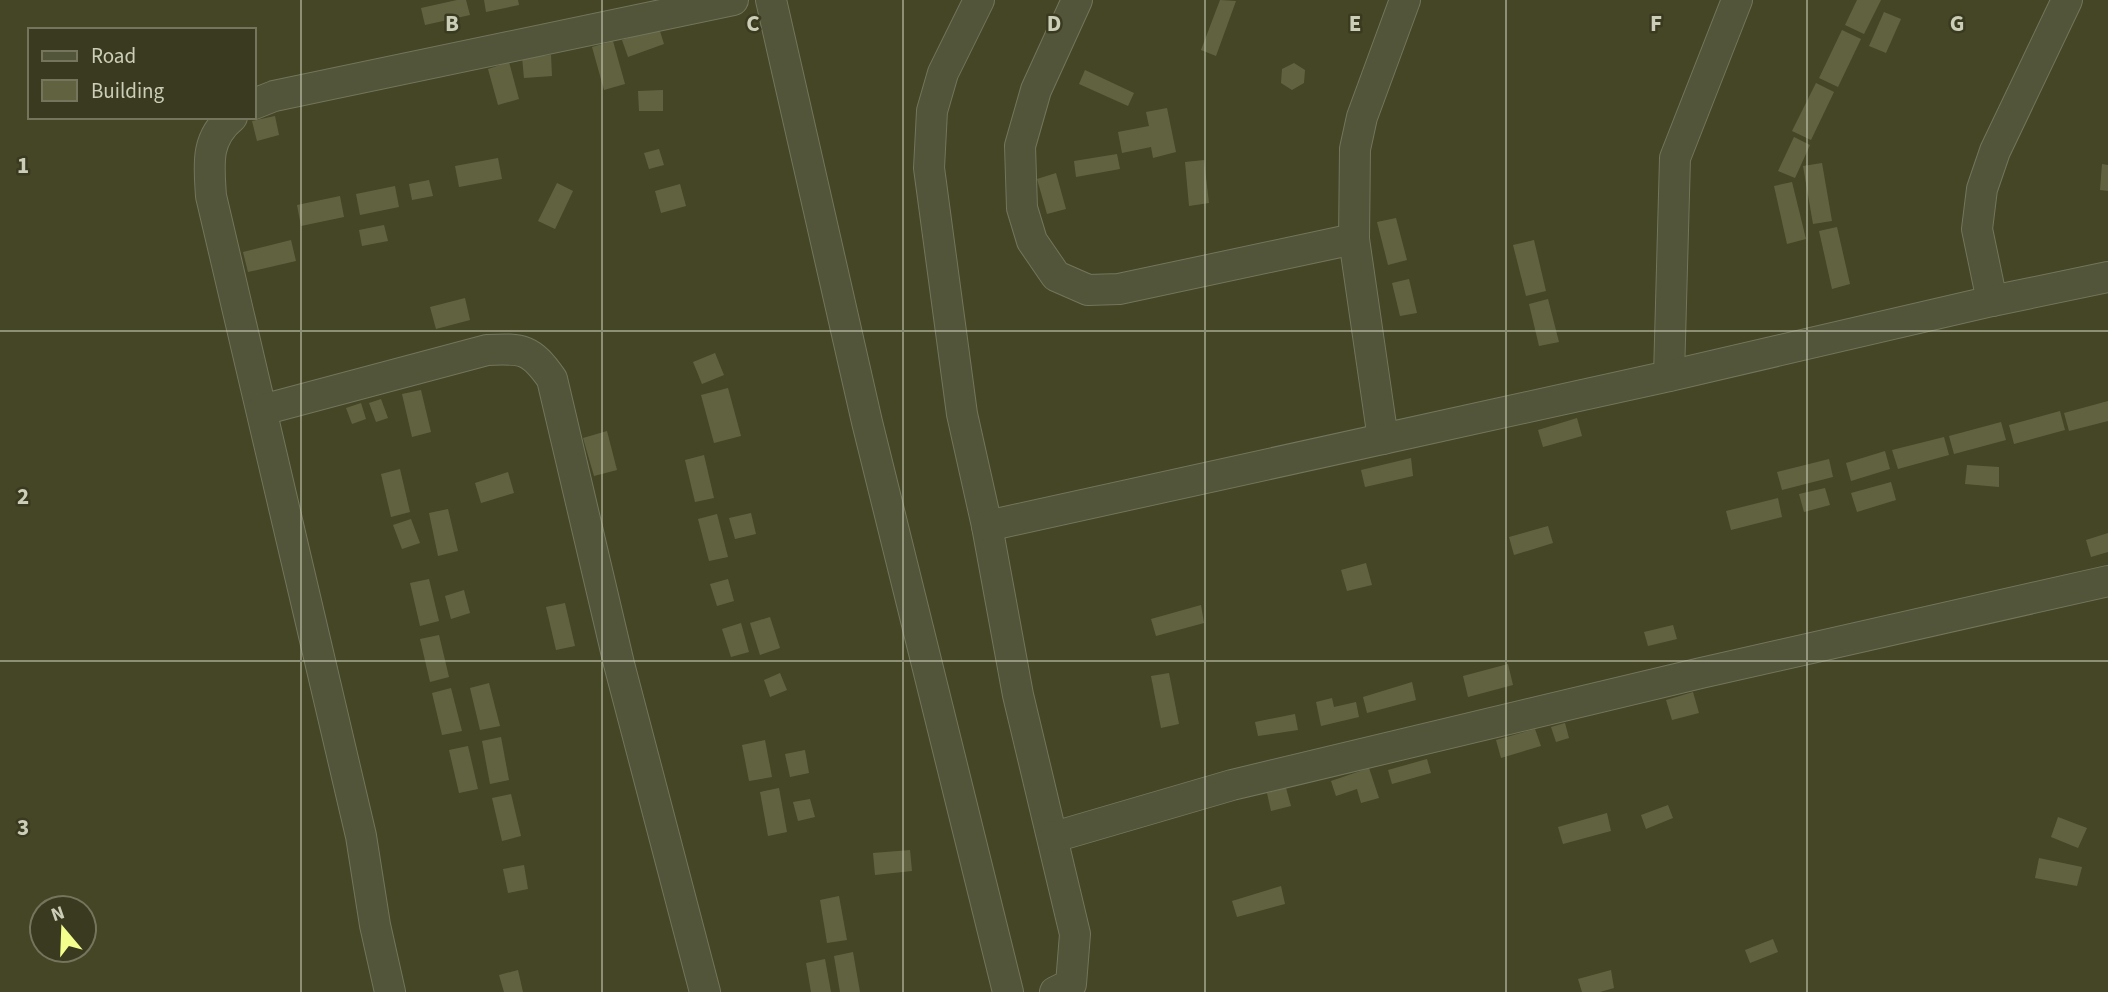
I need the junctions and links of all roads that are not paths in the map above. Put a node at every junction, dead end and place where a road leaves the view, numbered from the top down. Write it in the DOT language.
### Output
graph roads {
  1 [pos="733,0"];
  2 [pos="771,0"];
  3 [pos="979,0"];
  4 [pos="1077,0"];
  5 [pos="1405,0"];
  6 [pos="1737,0"];
  7 [pos="2067,0"];
  8 [pos="256,103"];
  9 [pos="229,119"];
  10 [pos="1354,239"];
  11 [pos="2108,277"];
  12 [pos="1992,301"];
  13 [pos="1669,376"];
  14 [pos="262,410"];
  15 [pos="1383,439"];
  16 [pos="987,526"];
  17 [pos="2108,581"];
  18 [pos="1054,837"];
  19 [pos="390,992"];
  20 [pos="705,992"];
  21 [pos="1008,992"];
  22 [pos="1055,992"];
  1 -- 8 [label="street"];
  2 -- 21 [label="street"];
  3 -- 16 [label="street"];
  4 -- 10 [label="street"];
  5 -- 10 [label="street"];
  6 -- 13 [label="street"];
  7 -- 12 [label="street"];
  9 -- 14 [label="street"];
  10 -- 15 [label="street"];
  11 -- 12 [label="street"];
  12 -- 13 [label="street"];
  13 -- 15 [label="street"];
  14 -- 19 [label="street"];
  14 -- 20 [label="street"];
  15 -- 16 [label="street"];
  16 -- 18 [label="street"];
  17 -- 18 [label="street"];
  18 -- 22 [label="street"];
}
